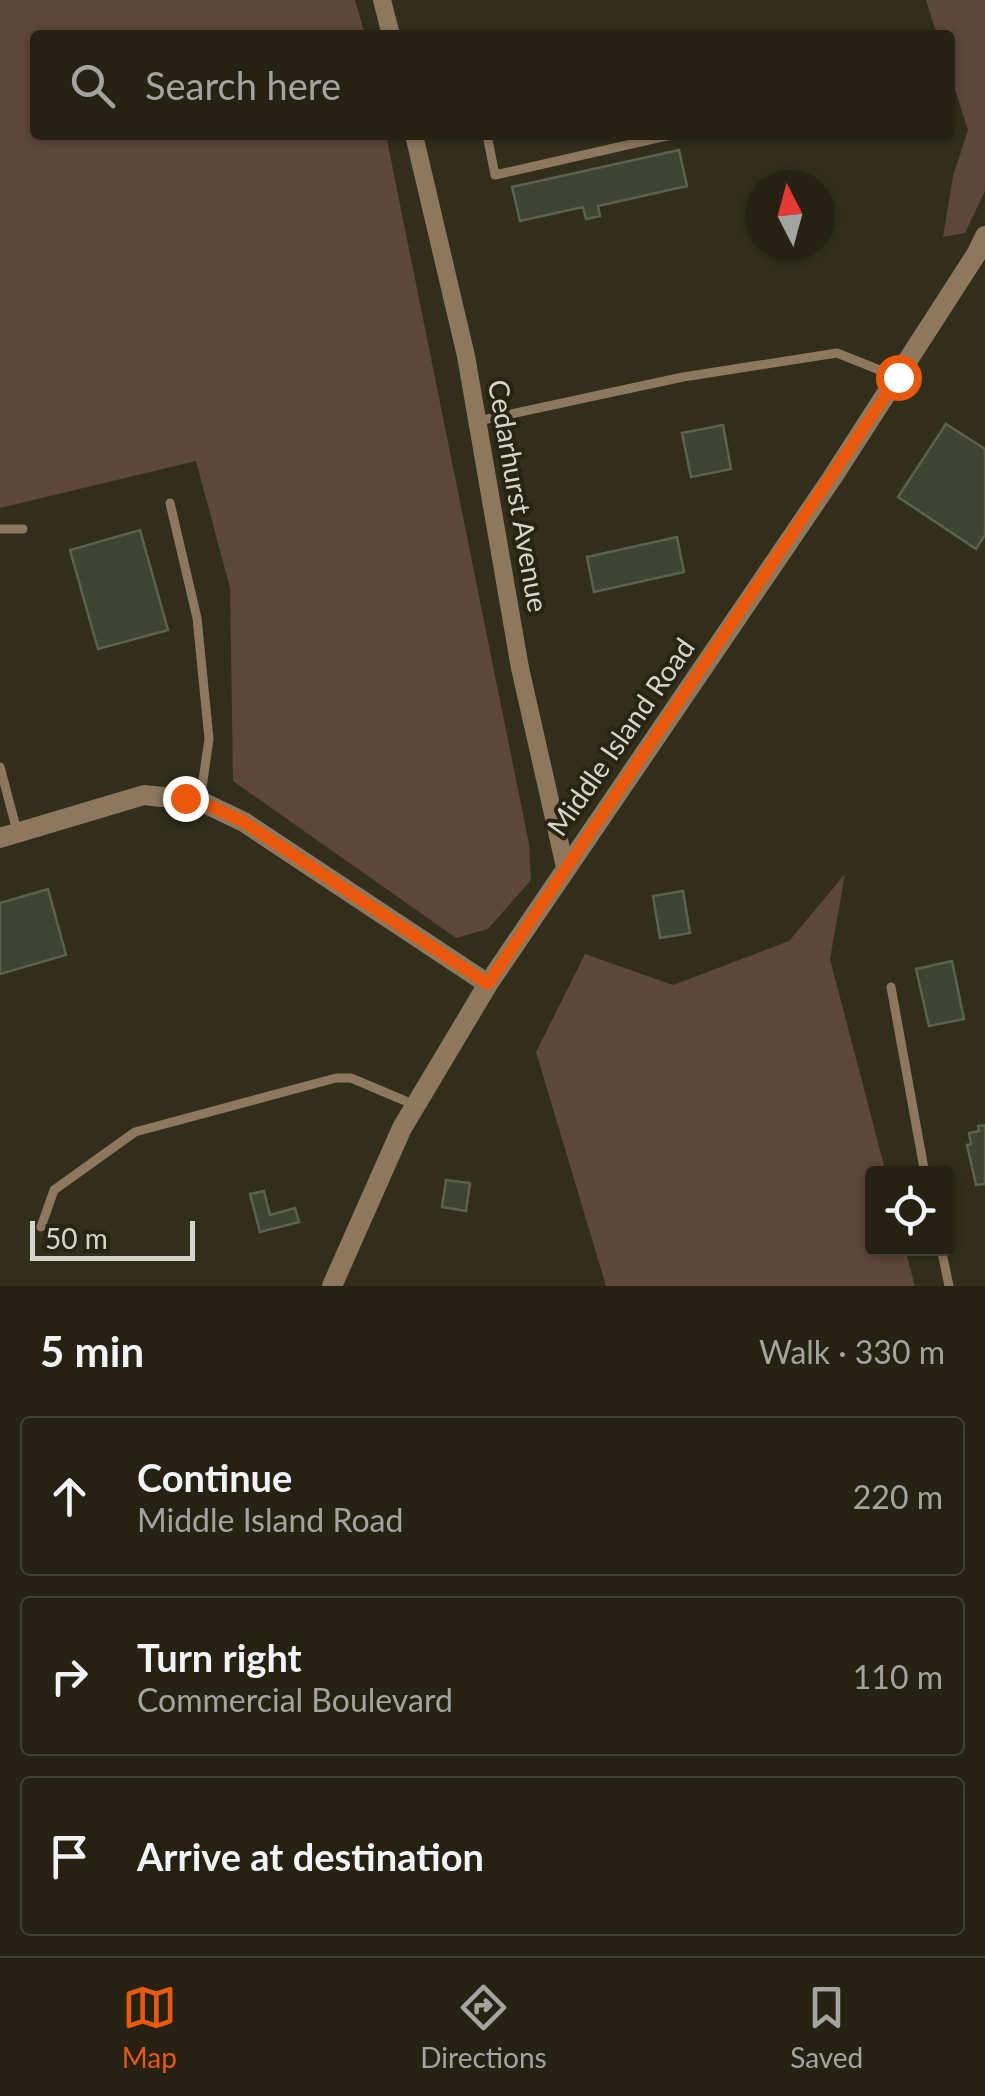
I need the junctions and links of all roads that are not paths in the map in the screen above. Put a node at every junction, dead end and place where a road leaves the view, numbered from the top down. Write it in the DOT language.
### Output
graph roads {
  1 [pos="382,0"];
  2 [pos="390,30"];
  3 [pos="415,140"];
  4 [pos="487,140"];
  5 [pos="648,140"];
  6 [pos="985,236"];
  7 [pos="898,377"];
  8 [pos="478,421"];
  9 [pos="170,503"];
  10 [pos="0,528"];
  11 [pos="23,529"];
  12 [pos="0,766"];
  13 [pos="200,801"];
  14 [pos="9,836"];
  15 [pos="564,867"];
  16 [pos="488,984"];
  17 [pos="891,987"];
  18 [pos="416,1105"];
  19 [pos="924,1166"];
  20 [pos="41,1227"];
  21 [pos="943,1256"];
  22 [pos="332,1286"];
  23 [pos="950,1286"];
  1 -- 2 [label="street"];
  3 -- 8 [label="street, Cedarhurst Avenue"];
  4 -- 5 [label="lane"];
  6 -- 7 [label="street, Middle Island Road"];
  7 -- 8 [label="lane"];
  7 -- 15 [label="street, Middle Island Road"];
  8 -- 15 [label="street, Cedarhurst Avenue"];
  9 -- 13 [label="lane"];
  10 -- 11 [label="lane"];
  12 -- 14 [label="lane"];
  13 -- 14 [label="street"];
  13 -- 16 [label="street"];
  15 -- 16 [label="street, Middle Island Road"];
  16 -- 18 [label="street, Middle Island Road"];
  17 -- 19 [label="lane"];
  18 -- 20 [label="lane"];
  18 -- 22 [label="street, Middle Island Road"];
  21 -- 23 [label="lane"];
}
